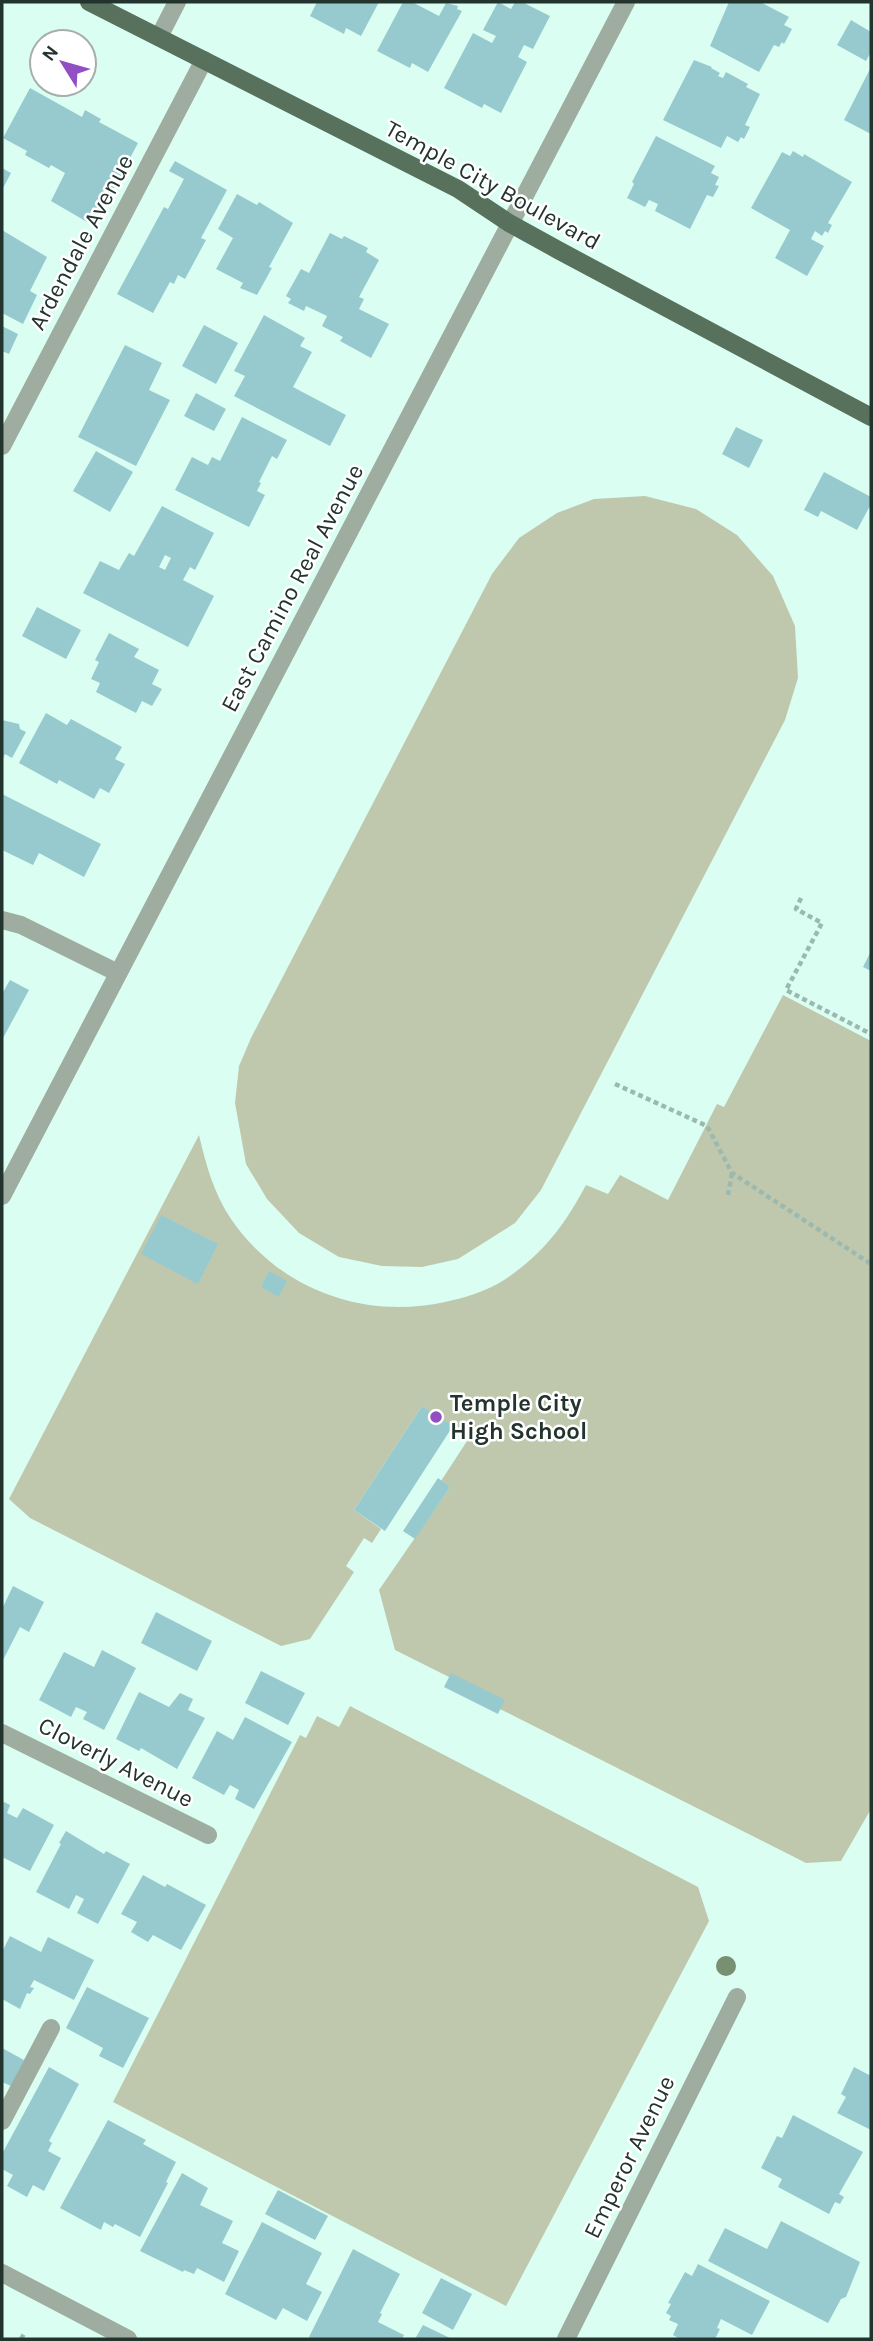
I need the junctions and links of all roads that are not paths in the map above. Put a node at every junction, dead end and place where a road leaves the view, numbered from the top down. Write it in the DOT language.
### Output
graph roads {
  1 [pos="89,2"];
  2 [pos="177,2"];
  3 [pos="626,2"];
  4 [pos="159,37"];
  5 [pos="204,60"];
  6 [pos="509,223"];
  7 [pos="871,417"];
  8 [pos="2,446"];
  9 [pos="2,920"];
  10 [pos="118,973"];
  11 [pos="2,1196"];
  12 [pos="2,1733"];
  13 [pos="208,1835"];
  14 [pos="737,1997"];
  15 [pos="51,2028"];
  16 [pos="2,2122"];
  17 [pos="2,2273"];
  18 [pos="128,2339"];
  19 [pos="566,2339"];
  1 -- 4 [label="main road, Temple City Boulevard"];
  2 -- 4 [label="street"];
  3 -- 6 [label="street, East Camino Real Avenue"];
  4 -- 5 [label="main road, Temple City Boulevard"];
  5 -- 6 [label="main road, Temple City Boulevard"];
  5 -- 8 [label="street, Ardendale Avenue"];
  6 -- 7 [label="main road, Temple City Boulevard"];
  6 -- 10 [label="street, East Camino Real Avenue"];
  9 -- 10 [label="street"];
  10 -- 11 [label="street, East Camino Real Avenue"];
  12 -- 13 [label="street, Cloverly Avenue"];
  14 -- 19 [label="street, Emperor Avenue"];
  15 -- 16 [label="street"];
  17 -- 18 [label="street"];
}
